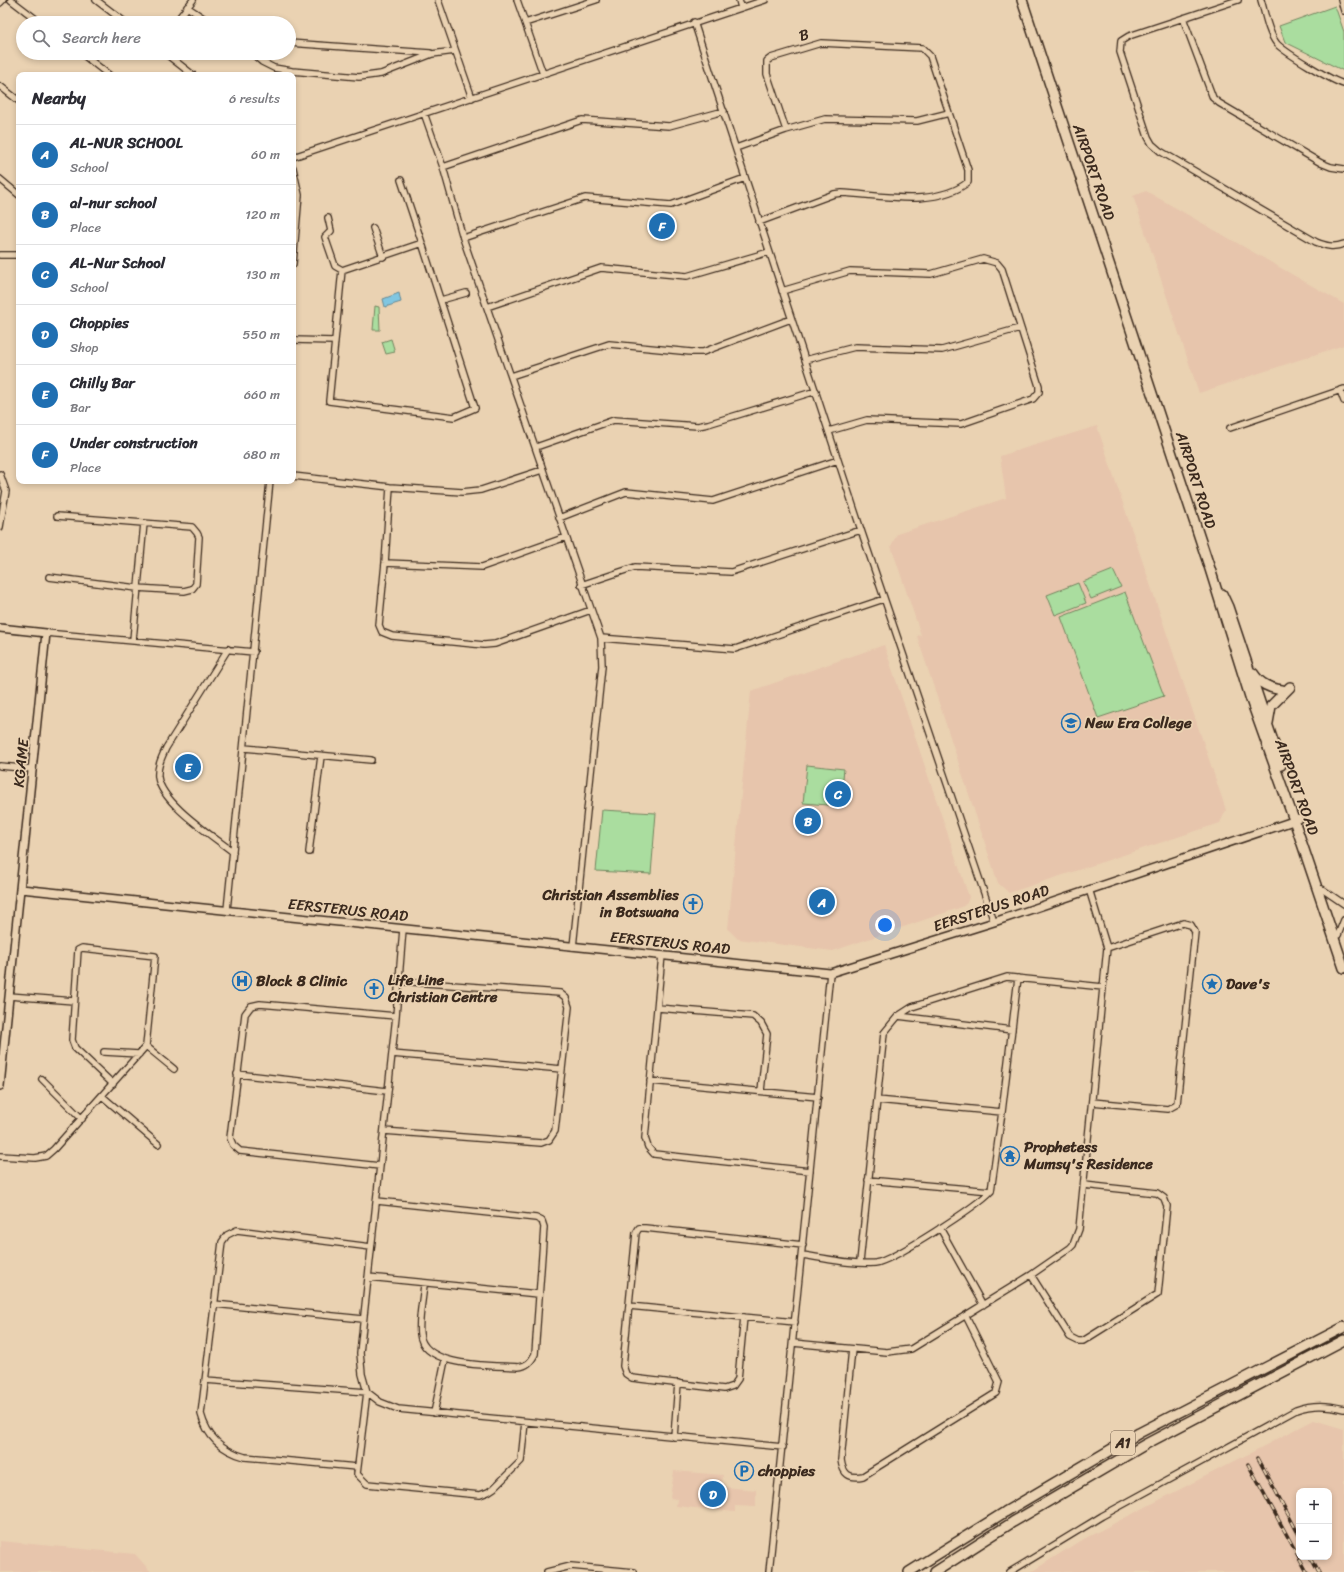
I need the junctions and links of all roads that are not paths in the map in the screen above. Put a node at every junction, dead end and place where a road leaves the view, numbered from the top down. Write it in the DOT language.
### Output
graph roads {
  1 [pos="3,0"];
  2 [pos="11,0"];
  3 [pos="96,0"];
  4 [pos="193,0"];
  5 [pos="438,0"];
  6 [pos="517,0"];
  7 [pos="596,0"];
  8 [pos="738,0"];
  9 [pos="765,0"];
  10 [pos="1022,0"];
  11 [pos="1238,0"];
  12 [pos="1261,0"];
  13 [pos="1341,0"];
  14 [pos="0,3"];
  15 [pos="187,7"];
  16 [pos="741,8"];
  17 [pos="1344,10"];
  18 [pos="33,16"];
  19 [pos="117,16"];
  20 [pos="180,16"];
  21 [pos="201,16"];
  22 [pos="1183,18"];
  23 [pos="694,22"];
  24 [pos="524,23"];
  25 [pos="296,44"];
  26 [pos="455,51"];
  27 [pos="432,54"];
  28 [pos="90,60"];
  29 [pos="174,60"];
  30 [pos="260,60"];
  31 [pos="105,72"];
  32 [pos="189,72"];
  33 [pos="543,74"];
  34 [pos="1344,84"];
  35 [pos="0,86"];
  36 [pos="472,98"];
  37 [pos="16,99"];
  38 [pos="724,111"];
  39 [pos="424,113"];
  40 [pos="949,113"];
  41 [pos="786,130"];
  42 [pos="736,148"];
  43 [pos="296,156"];
  44 [pos="443,167"];
  45 [pos="1344,169"];
  46 [pos="745,178"];
  47 [pos="0,179"];
  48 [pos="401,180"];
  49 [pos="296,182"];
  50 [pos="16,192"];
  51 [pos="328,218"];
  52 [pos="759,222"];
  53 [pos="373,228"];
  54 [pos="296,230"];
  55 [pos="463,238"];
  56 [pos="422,243"];
  57 [pos="1344,244"];
  58 [pos="769,252"];
  59 [pos="0,255"];
  60 [pos="16,255"];
  61 [pos="383,256"];
  62 [pos="342,270"];
  63 [pos="782,291"];
  64 [pos="466,293"];
  65 [pos="441,300"];
  66 [pos="487,307"];
  67 [pos="791,319"];
  68 [pos="1020,328"];
  69 [pos="296,340"];
  70 [pos="334,341"];
  71 [pos="805,360"];
  72 [pos="511,376"];
  73 [pos="1342,389"];
  74 [pos="816,391"];
  75 [pos="1344,401"];
  76 [pos="1230,428"];
  77 [pos="829,431"];
  78 [pos="536,447"];
  79 [pos="838,460"];
  80 [pos="542,470"];
  81 [pos="0,474"];
  82 [pos="296,476"];
  83 [pos="270,484"];
  84 [pos="390,487"];
  85 [pos="57,516"];
  86 [pos="559,518"];
  87 [pos="144,523"];
  88 [pos="0,527"];
  89 [pos="860,530"];
  90 [pos="566,538"];
  91 [pos="385,563"];
  92 [pos="1210,569"];
  93 [pos="49,577"];
  94 [pos="581,584"];
  95 [pos="137,588"];
  96 [pos="884,599"];
  97 [pos="592,610"];
  98 [pos="0,628"];
  99 [pos="46,633"];
  100 [pos="601,638"];
  101 [pos="133,640"];
  102 [pos="228,649"];
  103 [pos="254,652"];
  104 [pos="1246,663"];
  105 [pos="1267,725"];
  106 [pos="244,748"];
  107 [pos="321,756"];
  108 [pos="371,760"];
  109 [pos="0,766"];
  110 [pos="33,769"];
  111 [pos="1297,820"];
  112 [pos="233,852"];
  113 [pos="309,852"];
  114 [pos="21,889"];
  115 [pos="1089,889"];
  116 [pos="1322,889"];
  117 [pos="1344,904"];
  118 [pos="228,910"];
  119 [pos="1344,920"];
  120 [pos="994,922"];
  121 [pos="403,929"];
  122 [pos="1338,935"];
  123 [pos="574,947"];
  124 [pos="1107,948"];
  125 [pos="1344,952"];
  126 [pos="662,955"];
  127 [pos="1344,968"];
  128 [pos="830,973"];
  129 [pos="1018,978"];
  130 [pos="399,981"];
  131 [pos="1103,987"];
  132 [pos="9,996"];
  133 [pos="74,1001"];
  134 [pos="658,1008"];
  135 [pos="396,1016"];
  136 [pos="898,1016"];
  137 [pos="1012,1030"];
  138 [pos="146,1046"];
  139 [pos="104,1052"];
  140 [pos="139,1054"];
  141 [pos="392,1054"];
  142 [pos="174,1069"];
  143 [pos="562,1069"];
  144 [pos="237,1074"];
  145 [pos="42,1079"];
  146 [pos="650,1081"];
  147 [pos="113,1084"];
  148 [pos="0,1086"];
  149 [pos="387,1091"];
  150 [pos="761,1091"];
  151 [pos="102,1096"];
  152 [pos="818,1097"];
  153 [pos="877,1100"];
  154 [pos="1092,1102"];
  155 [pos="1002,1112"];
  156 [pos="82,1119"];
  157 [pos="384,1131"];
  158 [pos="158,1144"];
  159 [pos="0,1156"];
  160 [pos="380,1166"];
  161 [pos="810,1171"];
  162 [pos="868,1180"];
  163 [pos="1084,1185"];
  164 [pos="991,1192"];
  165 [pos="377,1201"];
  166 [pos="940,1228"];
  167 [pos="803,1246"];
  168 [pos="371,1247"];
  169 [pos="802,1256"];
  170 [pos="860,1262"];
  171 [pos="1031,1275"];
  172 [pos="368,1277"];
  173 [pos="424,1284"];
  174 [pos="538,1294"];
  175 [pos="214,1304"];
  176 [pos="983,1305"];
  177 [pos="629,1306"];
  178 [pos="966,1316"];
  179 [pos="744,1317"];
  180 [pos="362,1319"];
  181 [pos="795,1322"];
  182 [pos="1344,1327"];
  183 [pos="1344,1340"];
  184 [pos="793,1343"];
  185 [pos="852,1349"];
  186 [pos="445,1360"];
  187 [pos="204,1380"];
  188 [pos="678,1383"];
  189 [pos="367,1392"];
  190 [pos="1344,1409"];
  191 [pos="434,1413"];
  192 [pos="525,1422"];
  193 [pos="674,1437"];
  194 [pos="783,1447"];
  195 [pos="357,1468"];
  196 [pos="547,1572"];
  197 [pos="634,1572"];
  198 [pos="769,1572"];
  199 [pos="909,1572"];
  200 [pos="935,1572"];
  201 [pos="1010,1572"];
  1 -- 14 [label="street"];
  2 -- 18 [label="street"];
  3 -- 19 [label="street"];
  4 -- 15 [label="street"];
  5 -- 26 [label="street"];
  6 -- 24 [label="street"];
  7 -- 24 [label="street"];
  8 -- 16 [label="street"];
  9 -- 16 [label="street"];
  10 -- 92 [label="main road, AIRPORT ROAD"];
  11 -- 22 [label="street"];
  12 -- 34 [label="street"];
  13 -- 17 [label="street"];
  15 -- 20 [label="street"];
  15 -- 21 [label="street"];
  16 -- 23 [label="street"];
  22 -- 45 [label="street"];
  22 -- 57 [label="street"];
  23 -- 33 [label="street"];
  23 -- 38 [label="street"];
  24 -- 33 [label="street"];
  25 -- 27 [label="street"];
  26 -- 27 [label="street"];
  26 -- 36 [label="street"];
  27 -- 30 [label="street"];
  28 -- 31 [label="street"];
  29 -- 32 [label="street"];
  33 -- 36 [label="street"];
  35 -- 37 [label="street"];
  36 -- 39 [label="street"];
  38 -- 42 [label="street"];
  38 -- 44 [label="street"];
  39 -- 43 [label="street"];
  39 -- 44 [label="street"];
  40 -- 41 [label="street"];
  40 -- 41 [label="street, B"];
  40 -- 52 [label="street"];
  41 -- 42 [label="street"];
  42 -- 46 [label="street"];
  44 -- 55 [label="street"];
  46 -- 52 [label="street"];
  46 -- 55 [label="street"];
  47 -- 50 [label="street"];
  48 -- 56 [label="street"];
  49 -- 54 [label="street"];
  51 -- 62 [label="street"];
  52 -- 58 [label="street"];
  53 -- 61 [label="street"];
  55 -- 66 [label="street"];
  56 -- 61 [label="street"];
  56 -- 65 [label="street"];
  58 -- 63 [label="street"];
  58 -- 66 [label="street"];
  59 -- 60 [label="street"];
  61 -- 62 [label="street"];
  62 -- 70 [label="street"];
  63 -- 67 [label="street"];
  63 -- 68 [label="street"];
  64 -- 65 [label="street"];
  65 -- 70 [label="street"];
  66 -- 72 [label="street"];
  67 -- 71 [label="street"];
  67 -- 72 [label="street"];
  68 -- 71 [label="street"];
  68 -- 77 [label="street"];
  69 -- 70 [label="street"];
  71 -- 74 [label="street"];
  72 -- 78 [label="street"];
  73 -- 75 [label="street"];
  73 -- 76 [label="street"];
  74 -- 77 [label="street"];
  74 -- 78 [label="street"];
  77 -- 79 [label="street"];
  78 -- 80 [label="street"];
  79 -- 86 [label="street"];
  79 -- 89 [label="street"];
  80 -- 84 [label="street"];
  80 -- 86 [label="street"];
  81 -- 88 [label="street"];
  82 -- 84 [label="street"];
  83 -- 103 [label="street"];
  84 -- 91 [label="street"];
  85 -- 87 [label="street"];
  86 -- 90 [label="street"];
  87 -- 95 [label="street"];
  87 -- 95 [label="street"];
  89 -- 94 [label="street"];
  89 -- 96 [label="street"];
  90 -- 91 [label="street"];
  90 -- 94 [label="street"];
  91 -- 97 [label="street"];
  92 -- 104 [label="main road"];
  92 -- 111 [label="main road, AIRPORT ROAD"];
  93 -- 95 [label="street"];
  94 -- 97 [label="street"];
  95 -- 101 [label="street"];
  96 -- 100 [label="street"];
  96 -- 120 [label="street"];
  97 -- 100 [label="street"];
  98 -- 99 [label="street"];
  99 -- 101 [label="street"];
  99 -- 110 [label="street, KGAME"];
  100 -- 123 [label="street"];
  101 -- 102 [label="street"];
  102 -- 103 [label="street"];
  102 -- 112 [label="street"];
  103 -- 106 [label="street"];
  104 -- 105 [label="main road"];
  104 -- 105 [label="main road"];
  105 -- 111 [label="main road"];
  106 -- 107 [label="street"];
  106 -- 112 [label="street"];
  107 -- 108 [label="street"];
  107 -- 113 [label="street"];
  109 -- 110 [label="street"];
  110 -- 114 [label="street, KGAME"];
  111 -- 115 [label="street, EERSTERUS ROAD"];
  111 -- 116 [label="main road"];
  111 -- 127 [label="main road, AIRPORT ROAD"];
  112 -- 118 [label="street"];
  114 -- 118 [label="street, EERSTERUS ROAD"];
  114 -- 132 [label="street, KGAME"];
  115 -- 120 [label="street, EERSTERUS ROAD"];
  115 -- 124 [label="street"];
  116 -- 117 [label="street"];
  116 -- 122 [label="main road"];
  118 -- 121 [label="street, EERSTERUS ROAD"];
  119 -- 122 [label="street"];
  120 -- 128 [label="street, EERSTERUS ROAD"];
  121 -- 123 [label="street, EERSTERUS ROAD"];
  121 -- 130 [label="street"];
  122 -- 125 [label="main road"];
  123 -- 126 [label="street, EERSTERUS ROAD"];
  124 -- 131 [label="street"];
  124 -- 154 [label="street"];
  126 -- 128 [label="street, EERSTERUS ROAD"];
  126 -- 134 [label="street"];
  128 -- 152 [label="street"];
  129 -- 131 [label="street"];
  129 -- 136 [label="street"];
  129 -- 137 [label="street"];
  130 -- 135 [label="street"];
  130 -- 143 [label="street"];
  131 -- 154 [label="street"];
  132 -- 133 [label="street"];
  132 -- 148 [label="street, KGAME"];
  133 -- 138 [label="street"];
  133 -- 147 [label="street"];
  134 -- 146 [label="street"];
  134 -- 150 [label="street"];
  135 -- 141 [label="street"];
  135 -- 144 [label="street"];
  136 -- 137 [label="street"];
  136 -- 153 [label="street"];
  137 -- 155 [label="street"];
  138 -- 140 [label="street"];
  138 -- 142 [label="street"];
  139 -- 140 [label="street"];
  140 -- 147 [label="street"];
  141 -- 143 [label="street"];
  141 -- 149 [label="street"];
  143 -- 157 [label="street"];
  144 -- 149 [label="street"];
  144 -- 160 [label="street"];
  145 -- 156 [label="street"];
  146 -- 150 [label="street"];
  146 -- 161 [label="street"];
  147 -- 151 [label="street"];
  149 -- 157 [label="street"];
  150 -- 152 [label="street"];
  151 -- 156 [label="street"];
  151 -- 158 [label="street"];
  152 -- 161 [label="street"];
  153 -- 155 [label="street"];
  153 -- 162 [label="street"];
  154 -- 163 [label="street"];
  155 -- 164 [label="street"];
  156 -- 159 [label="street"];
  157 -- 160 [label="street"];
  160 -- 165 [label="street"];
  161 -- 167 [label="street"];
  162 -- 164 [label="street"];
  162 -- 170 [label="street"];
  163 -- 171 [label="street"];
  163 -- 171 [label="street"];
  164 -- 166 [label="street"];
  165 -- 168 [label="street"];
  165 -- 174 [label="street"];
  166 -- 170 [label="street"];
  166 -- 176 [label="street"];
  167 -- 169 [label="street"];
  167 -- 177 [label="street"];
  168 -- 172 [label="street"];
  168 -- 175 [label="street"];
  169 -- 170 [label="street"];
  169 -- 181 [label="street"];
  171 -- 176 [label="street"];
  172 -- 173 [label="street"];
  172 -- 180 [label="street"];
  173 -- 174 [label="street"];
  173 -- 186 [label="street"];
  174 -- 186 [label="street"];
  175 -- 180 [label="street"];
  175 -- 187 [label="street"];
  176 -- 178 [label="street"];
  177 -- 179 [label="street"];
  177 -- 188 [label="street"];
  178 -- 185 [label="street"];
  178 -- 185 [label="street"];
  179 -- 181 [label="street"];
  179 -- 188 [label="street"];
  180 -- 189 [label="street"];
  181 -- 184 [label="street"];
  182 -- 199 [label="main road, A1"];
  183 -- 200 [label="main road, A1"];
  184 -- 185 [label="street"];
  184 -- 194 [label="street"];
  186 -- 191 [label="street"];
  187 -- 189 [label="street"];
  187 -- 195 [label="street"];
  188 -- 193 [label="street"];
  189 -- 191 [label="street"];
  189 -- 195 [label="street"];
  190 -- 201 [label="street"];
  191 -- 192 [label="street"];
  192 -- 193 [label="street"];
  192 -- 195 [label="street"];
  193 -- 194 [label="street"];
  194 -- 198 [label="street"];
  196 -- 197 [label="street"];
}
